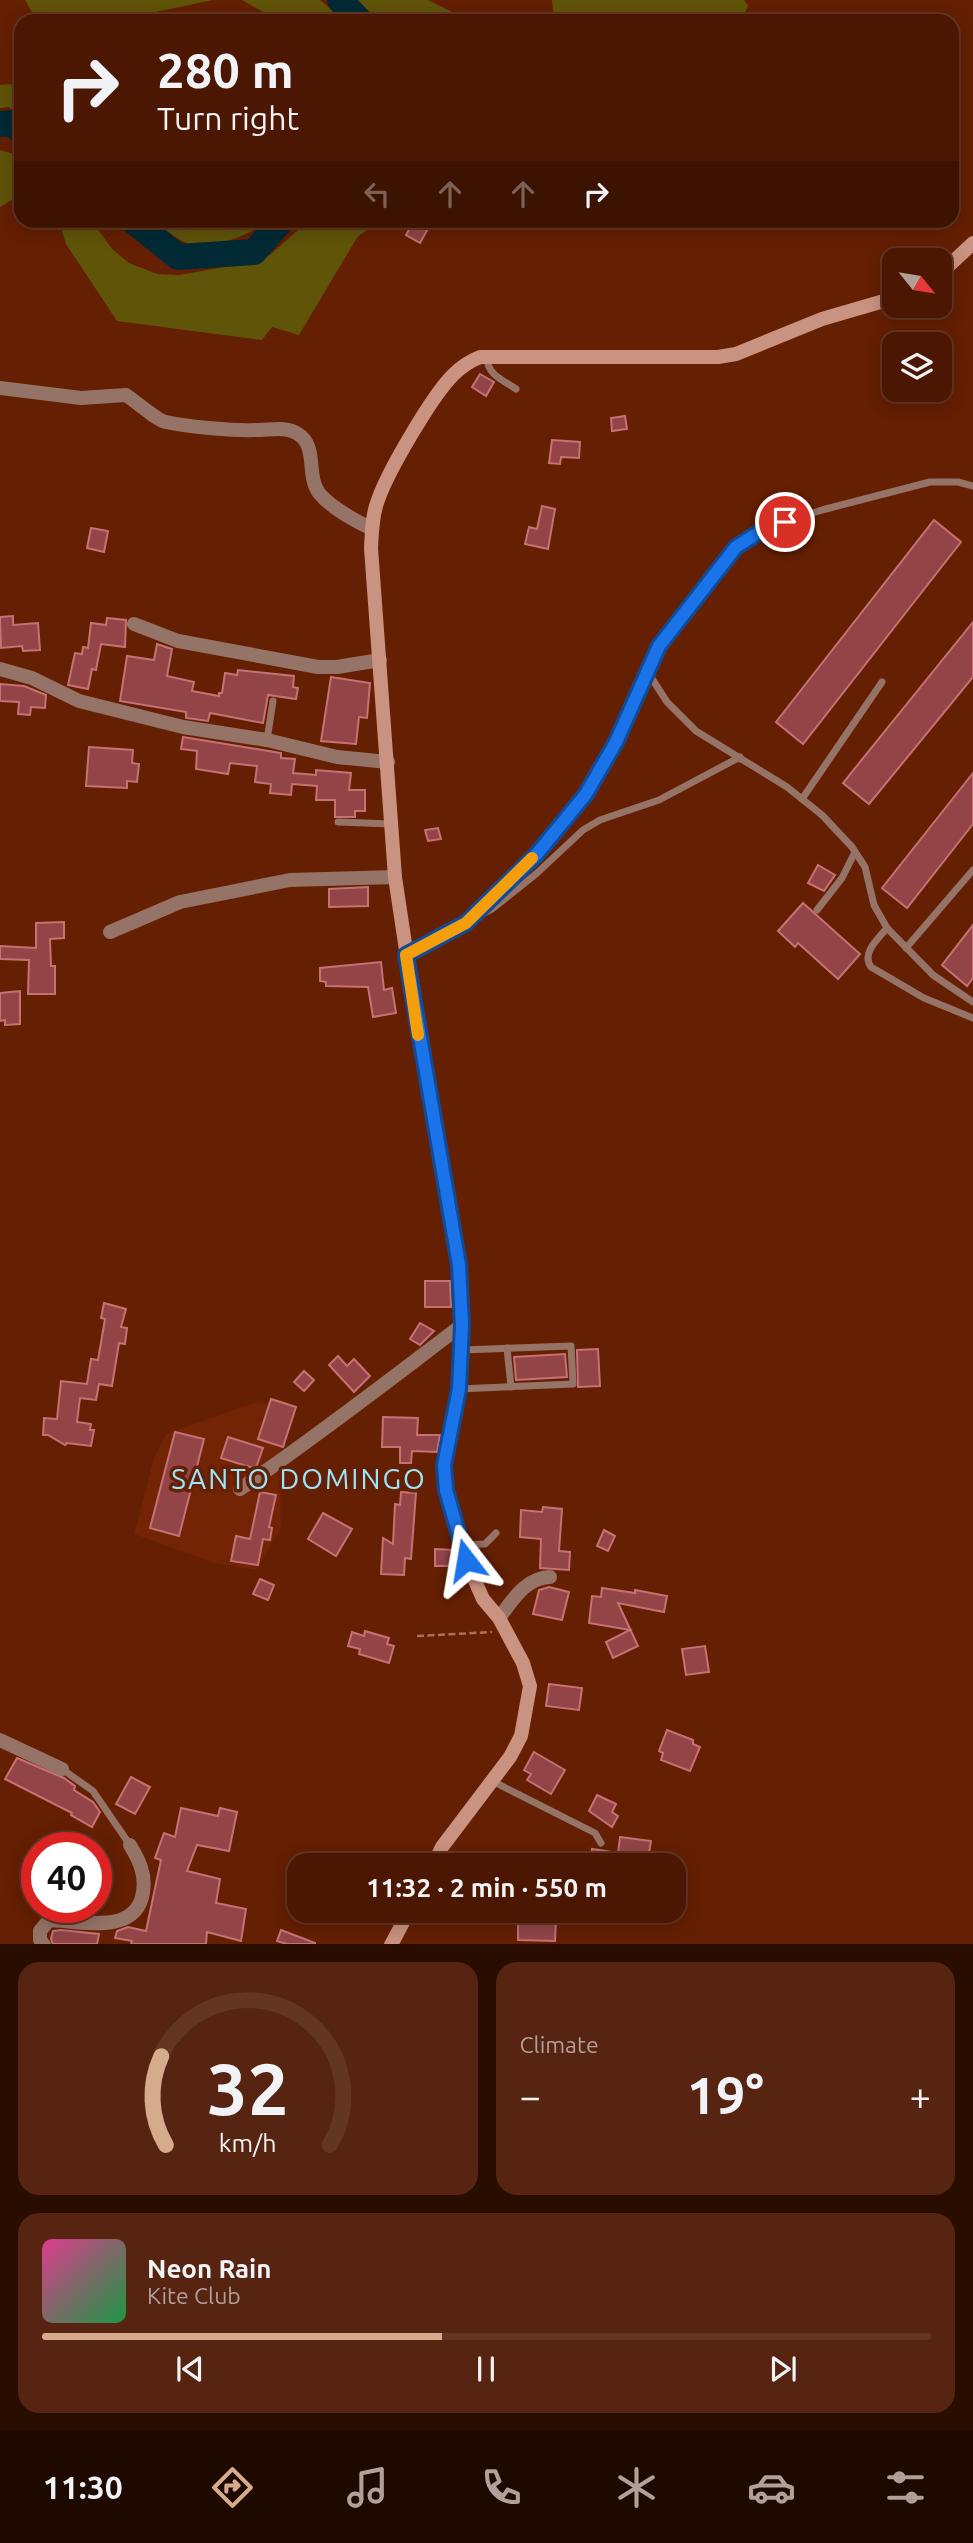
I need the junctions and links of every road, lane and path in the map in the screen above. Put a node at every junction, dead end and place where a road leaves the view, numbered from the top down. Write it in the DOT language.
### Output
graph roads {
  1 [pos="973,243"];
  2 [pos="952,263"];
  3 [pos="882,302"];
  4 [pos="487,357"];
  5 [pos="0,388"];
  6 [pos="516,388"];
  7 [pos="973,486"];
  8 [pos="372,529"];
  9 [pos="134,624"];
  10 [pos="380,660"];
  11 [pos="0,669"];
  12 [pos="647,671"];
  13 [pos="882,682"];
  14 [pos="273,701"];
  15 [pos="267,740"];
  16 [pos="740,758"];
  17 [pos="388,762"];
  18 [pos="802,799"];
  19 [pos="338,822"];
  20 [pos="391,824"];
  21 [pos="855,852"];
  22 [pos="973,870"];
  23 [pos="395,877"];
  24 [pos="817,910"];
  25 [pos="466,923"];
  26 [pos="887,928"];
  27 [pos="110,932"];
  28 [pos="906,948"];
  29 [pos="406,955"];
  30 [pos="973,1002"];
  31 [pos="973,1018"];
  32 [pos="462,1325"];
  33 [pos="507,1348"];
  34 [pos="460,1350"];
  35 [pos="511,1387"];
  36 [pos="459,1389"];
  37 [pos="240,1489"];
  38 [pos="496,1533"];
  39 [pos="463,1545"];
  40 [pos="550,1577"];
  41 [pos="499,1618"];
  42 [pos="506,1632"];
  43 [pos="417,1636"];
  44 [pos="0,1740"];
  45 [pos="62,1769"];
  46 [pos="492,1781"];
  47 [pos="601,1843"];
  48 [pos="131,1845"];
  49 [pos="439,1853"];
  50 [pos="402,1923"];
  51 [pos="44,1944"];
  52 [pos="391,1944"];
  1 -- 2 [label="street"];
  3 -- 4 [label="street"];
  4 -- 6 [label="lane"];
  4 -- 8 [label="street"];
  5 -- 8 [label="street"];
  7 -- 12 [label="lane"];
  8 -- 10 [label="street"];
  9 -- 10 [label="street"];
  10 -- 17 [label="street"];
  11 -- 15 [label="street"];
  12 -- 16 [label="lane"];
  12 -- 25 [label="lane"];
  13 -- 18 [label="lane"];
  14 -- 15 [label="lane"];
  15 -- 17 [label="street"];
  16 -- 18 [label="lane"];
  16 -- 25 [label="lane"];
  17 -- 20 [label="street"];
  18 -- 21 [label="lane"];
  19 -- 20 [label="lane"];
  20 -- 23 [label="street"];
  21 -- 24 [label="lane"];
  21 -- 26 [label="lane"];
  22 -- 28 [label="lane"];
  23 -- 27 [label="street"];
  23 -- 29 [label="street"];
  25 -- 29 [label="lane"];
  26 -- 28 [label="lane"];
  26 -- 31 [label="lane"];
  28 -- 30 [label="lane"];
  29 -- 32 [label="street"];
  32 -- 34 [label="street"];
  32 -- 37 [label="street"];
  33 -- 34 [label="lane"];
  33 -- 35 [label="lane"];
  33 -- 35 [label="lane"];
  34 -- 36 [label="street"];
  35 -- 36 [label="lane"];
  36 -- 39 [label="street"];
  38 -- 39 [label="lane"];
  39 -- 41 [label="street"];
  40 -- 41 [label="street"];
  41 -- 42 [label="street"];
  42 -- 43 [label="path"];
  42 -- 46 [label="street"];
  44 -- 45 [label="street"];
  45 -- 48 [label="lane"];
  46 -- 47 [label="lane"];
  46 -- 49 [label="street"];
  48 -- 51 [label="street"];
  50 -- 52 [label="street"];
}
